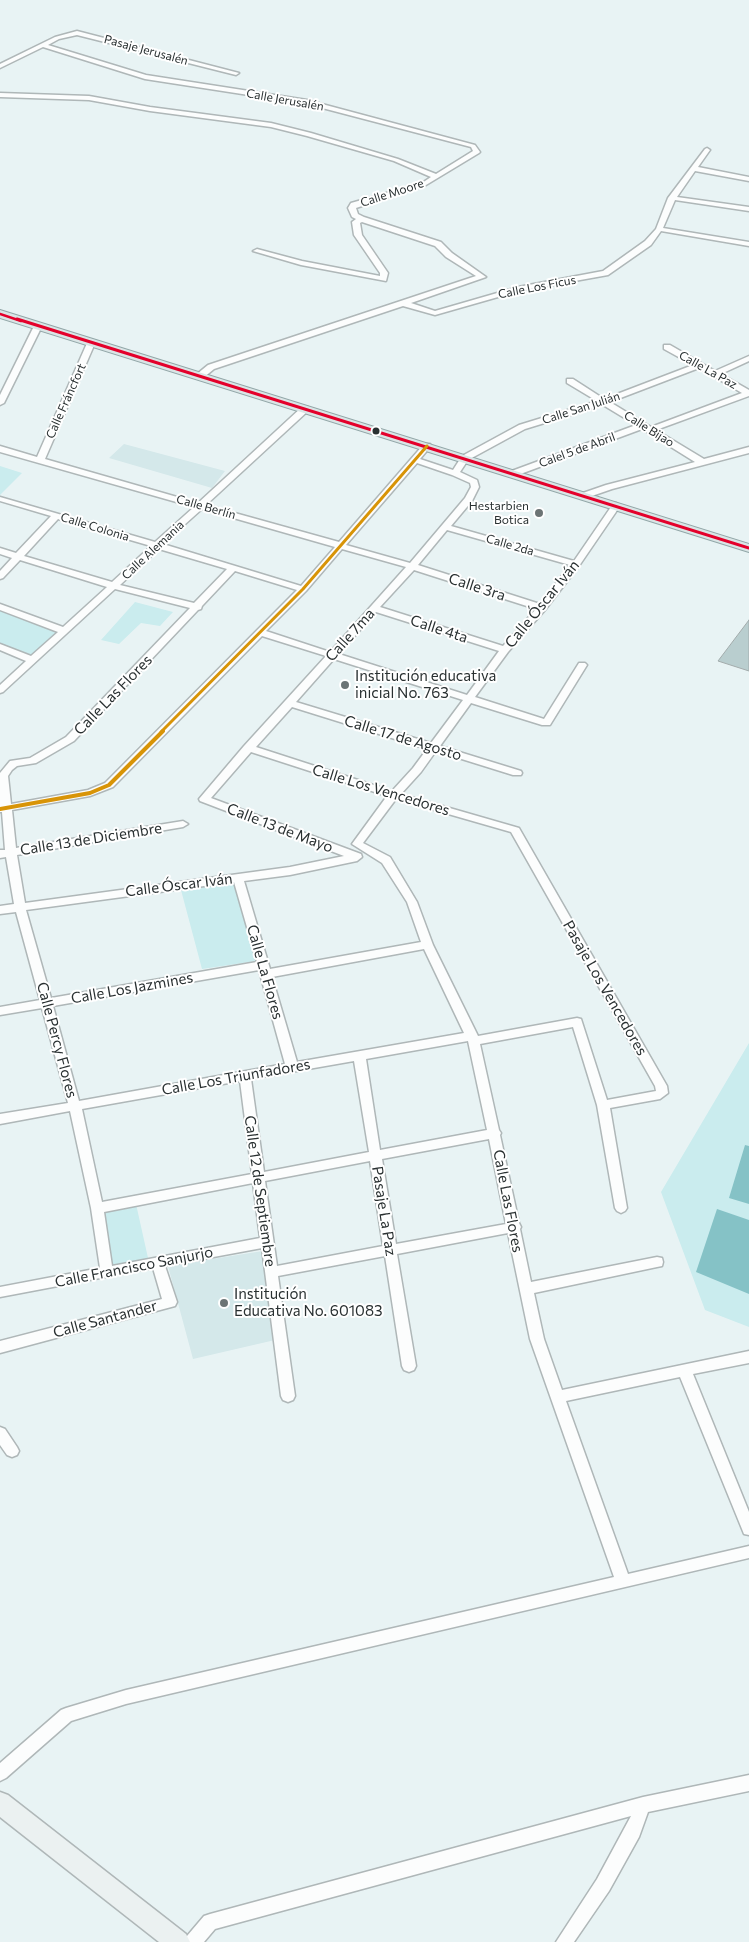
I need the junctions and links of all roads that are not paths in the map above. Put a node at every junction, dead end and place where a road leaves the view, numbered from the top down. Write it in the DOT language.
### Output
graph roads {
  1 [pos="43,45"];
  2 [pos="0,66"];
  3 [pos="236,73"];
  4 [pos="0,95"];
  5 [pos="707,150"];
  6 [pos="695,169"];
  7 [pos="437,178"];
  8 [pos="749,179"];
  9 [pos="672,198"];
  10 [pos="749,209"];
  11 [pos="361,219"];
  12 [pos="659,230"];
  13 [pos="749,244"];
  14 [pos="257,251"];
  15 [pos="403,303"];
  16 [pos="0,314"];
  17 [pos="38,326"];
  18 [pos="91,343"];
  19 [pos="667,347"];
  20 [pos="749,358"];
  21 [pos="700,366"];
  22 [pos="714,374"];
  23 [pos="200,376"];
  24 [pos="570,381"];
  25 [pos="749,393"];
  26 [pos="603,402"];
  27 [pos="0,403"];
  28 [pos="305,409"];
  29 [pos="646,428"];
  30 [pos="427,446"];
  31 [pos="0,449"];
  32 [pos="749,450"];
  33 [pos="465,458"];
  34 [pos="40,460"];
  35 [pos="415,460"];
  36 [pos="702,462"];
  37 [pos="455,472"];
  38 [pos="512,474"];
  39 [pos="583,496"];
  40 [pos="2,498"];
  41 [pos="201,506"];
  42 [pos="616,506"];
  43 [pos="57,515"];
  44 [pos="445,527"];
  45 [pos="340,545"];
  46 [pos="158,546"];
  47 [pos="749,548"];
  48 [pos="0,551"];
  49 [pos="20,556"];
  50 [pos="576,564"];
  51 [pos="412,566"];
  52 [pos="233,568"];
  53 [pos="0,576"];
  54 [pos="114,586"];
  55 [pos="303,589"];
  56 [pos="0,607"];
  57 [pos="198,607"];
  58 [pos="374,608"];
  59 [pos="542,608"];
  60 [pos="65,632"];
  61 [pos="262,632"];
  62 [pos="0,647"];
  63 [pos="505,650"];
  64 [pos="331,656"];
  65 [pos="34,660"];
  66 [pos="582,665"];
  67 [pos="0,690"];
  68 [pos="469,700"];
  69 [pos="289,703"];
  70 [pos="248,748"];
  71 [pos="433,748"];
  72 [pos="517,773"];
  73 [pos="394,795"];
  74 [pos="204,799"];
  75 [pos="3,809"];
  76 [pos="183,824"];
  77 [pos="515,830"];
  78 [pos="358,844"];
  79 [pos="5,853"];
  80 [pos="376,854"];
  81 [pos="357,857"];
  82 [pos="238,878"];
  83 [pos="20,907"];
  84 [pos="0,910"];
  85 [pos="427,945"];
  86 [pos="265,969"];
  87 [pos="47,1002"];
  88 [pos="0,1011"];
  89 [pos="473,1038"];
  90 [pos="359,1055"];
  91 [pos="292,1067"];
  92 [pos="245,1076"];
  93 [pos="603,1105"];
  94 [pos="75,1106"];
  95 [pos="0,1119"];
  96 [pos="495,1133"];
  97 [pos="376,1155"];
  98 [pos="258,1177"];
  99 [pos="97,1208"];
  100 [pos="622,1208"];
  101 [pos="515,1227"];
  102 [pos="267,1242"];
  103 [pos="390,1249"];
  104 [pos="657,1262"];
  105 [pos="158,1263"];
  106 [pos="107,1272"];
  107 [pos="271,1272"];
  108 [pos="525,1289"];
  109 [pos="0,1292"];
  110 [pos="0,1347"];
  111 [pos="749,1357"];
  112 [pos="409,1366"];
  113 [pos="684,1370"];
  114 [pos="288,1396"];
  115 [pos="558,1397"];
  116 [pos="0,1433"];
  117 [pos="12,1451"];
  118 [pos="749,1529"];
  119 [pos="749,1552"];
  120 [pos="623,1581"];
  121 [pos="0,1773"];
  122 [pos="749,1783"];
  123 [pos="0,1803"];
  124 [pos="643,1805"];
  125 [pos="178,1942"];
  126 [pos="193,1942"];
  127 [pos="564,1942"];
  1 -- 2 [label="street, Pasaje Jerusalén"];
  1 -- 3 [label="street, Pasaje Jerusalén"];
  1 -- 7 [label="street, Calle Jerusalén"];
  4 -- 7 [label="street, Calle Moore"];
  5 -- 6 [label="street"];
  6 -- 8 [label="street"];
  6 -- 9 [label="street"];
  7 -- 11 [label="street, Calle Moore"];
  9 -- 10 [label="street"];
  9 -- 12 [label="street"];
  11 -- 14 [label="street"];
  11 -- 15 [label="street, Calle Moore"];
  12 -- 13 [label="street"];
  12 -- 15 [label="street, Calle Los Ficus"];
  15 -- 23 [label="street, Calle Moore"];
  16 -- 17 [label="main road"];
  17 -- 18 [label="main road"];
  17 -- 27 [label="street"];
  18 -- 23 [label="main road"];
  18 -- 34 [label="street, Calle Fráncfort"];
  19 -- 21 [label="street, Calle La Paz"];
  20 -- 22 [label="street"];
  21 -- 22 [label="street, Calle La Paz"];
  21 -- 26 [label="street, Calle San Julián"];
  22 -- 25 [label="street, Calle La Paz"];
  23 -- 28 [label="main road"];
  24 -- 26 [label="street, Calle Bijao"];
  25 -- 29 [label="street, Calel 5 de Abril"];
  26 -- 29 [label="street, Calle Bijao"];
  26 -- 33 [label="street, Calle San Julián"];
  28 -- 30 [label="main road"];
  28 -- 41 [label="street, Calle Alemania"];
  29 -- 36 [label="street, Calle Bijao"];
  29 -- 38 [label="street, Calel 5 de Abril"];
  30 -- 33 [label="main road"];
  30 -- 35 [label="street"];
  31 -- 34 [label="street, Calle Berlín"];
  32 -- 36 [label="street"];
  33 -- 37 [label="street"];
  33 -- 38 [label="main road"];
  34 -- 41 [label="street, Calle Berlín"];
  35 -- 37 [label="street, Calle 7ma"];
  35 -- 45 [label="street"];
  36 -- 39 [label="street"];
  37 -- 44 [label="street, Calle 7ma"];
  38 -- 39 [label="main road"];
  39 -- 42 [label="main road"];
  40 -- 43 [label="street, Calle Colonia"];
  41 -- 45 [label="street, Calle Berlín"];
  41 -- 46 [label="street, Calle Alemania"];
  42 -- 47 [label="main road"];
  42 -- 50 [label="street, Calle Óscar Iván"];
  43 -- 46 [label="street, Calle Colonia"];
  43 -- 49 [label="street"];
  44 -- 50 [label="street, Calle 2da"];
  44 -- 51 [label="street, Calle 7ma"];
  45 -- 51 [label="street, Calle Berlín"];
  45 -- 55 [label="street"];
  46 -- 52 [label="street, Calle Colonia"];
  46 -- 54 [label="street, Calle Alemania"];
  48 -- 49 [label="street"];
  49 -- 53 [label="street"];
  49 -- 54 [label="street"];
  50 -- 59 [label="street, Calle Óscar Iván"];
  51 -- 58 [label="street, Calle 7ma"];
  51 -- 59 [label="street, Calle 3ra"];
  52 -- 55 [label="street, Calle Colonia"];
  52 -- 57 [label="street, Calle Las Flores"];
  54 -- 57 [label="street"];
  54 -- 60 [label="street, Calle Alemania"];
  55 -- 61 [label="street"];
  56 -- 60 [label="street"];
  57 -- 75 [label="street, Calle Las Flores"];
  58 -- 63 [label="street, Calle 4ta"];
  58 -- 64 [label="street, Calle 7ma"];
  59 -- 63 [label="street, Calle Óscar Iván"];
  60 -- 65 [label="street, Calle Alemania"];
  61 -- 64 [label="street"];
  61 -- 75 [label="street"];
  62 -- 65 [label="street"];
  63 -- 68 [label="street, Calle Óscar Iván"];
  64 -- 68 [label="street"];
  64 -- 69 [label="street, Calle 7ma"];
  65 -- 67 [label="street, Calle Alemania"];
  66 -- 68 [label="street"];
  68 -- 71 [label="street, Calle Óscar Iván"];
  69 -- 70 [label="street, Calle 7ma"];
  69 -- 71 [label="street, Calle 17 de Agosto"];
  70 -- 73 [label="street, Calle Los Vencedores"];
  70 -- 74 [label="street, Calle 7ma"];
  71 -- 72 [label="street, Calle 17 de Agosto"];
  71 -- 73 [label="street, Calle Óscar Iván"];
  73 -- 77 [label="street, Calle Los Vencedores"];
  73 -- 78 [label="street, Calle Óscar Iván"];
  74 -- 81 [label="street, Calle 13 de Mayo"];
  75 -- 79 [label="street, Calle Percy Flores"];
  76 -- 79 [label="street, Calle 13 de Diciembre"];
  77 -- 93 [label="street, Pasaje Los Vencedores"];
  78 -- 80 [label="street, Calle Las Flores"];
  79 -- 83 [label="street, Calle Percy Flores"];
  80 -- 81 [label="street, Calle Óscar Iván"];
  80 -- 85 [label="street, Calle Las Flores"];
  81 -- 82 [label="street, Calle Óscar Iván"];
  82 -- 83 [label="street, Calle Óscar Iván"];
  82 -- 86 [label="street, Calle La Flores"];
  83 -- 84 [label="street, Calle Óscar Iván"];
  83 -- 87 [label="street, Calle Percy Flores"];
  85 -- 86 [label="street, Calle Los Jazmines"];
  85 -- 89 [label="street, Calle Las Flores"];
  86 -- 87 [label="street, Calle Los Jazmines"];
  86 -- 91 [label="street, Calle La Flores"];
  87 -- 88 [label="street, Calle Los Jazmines"];
  87 -- 94 [label="street, Calle Percy Flores"];
  89 -- 90 [label="street, Calle Los Triunfadores"];
  89 -- 93 [label="street"];
  89 -- 96 [label="street, Calle Las Flores"];
  90 -- 91 [label="street, Calle Los Triunfadores"];
  90 -- 97 [label="street, Pasaje La Paz"];
  91 -- 92 [label="street, Calle Los Triunfadores"];
  92 -- 94 [label="street, Calle Los Triunfadores"];
  92 -- 98 [label="street, Calle 12 de Septiembre"];
  93 -- 100 [label="street"];
  94 -- 95 [label="street, Calle Los Triunfadores"];
  94 -- 99 [label="street, Calle Percy Flores"];
  96 -- 97 [label="street"];
  96 -- 101 [label="street, Calle Las Flores"];
  97 -- 98 [label="street"];
  97 -- 103 [label="street, Pasaje La Paz"];
  98 -- 99 [label="street"];
  98 -- 102 [label="street, Calle 12 de Septiembre"];
  99 -- 106 [label="street, Calle Percy Flores"];
  101 -- 103 [label="street"];
  101 -- 108 [label="street, Calle Las Flores"];
  102 -- 105 [label="street, Calle Francisco Sanjurjo"];
  102 -- 107 [label="street, Calle 12 de Septiembre"];
  103 -- 107 [label="street"];
  103 -- 112 [label="street, Pasaje La Paz"];
  104 -- 108 [label="street"];
  105 -- 106 [label="street, Calle Francisco Sanjurjo"];
  105 -- 110 [label="street, Calle Santander"];
  106 -- 109 [label="street, Calle Francisco Sanjurjo"];
  107 -- 114 [label="street, Calle 12 de Septiembre"];
  108 -- 115 [label="street, Calle Las Flores"];
  111 -- 113 [label="street"];
  113 -- 115 [label="street"];
  113 -- 118 [label="street"];
  115 -- 120 [label="street, Calle Las Flores"];
  116 -- 117 [label="street"];
  119 -- 120 [label="street"];
  120 -- 121 [label="street"];
  122 -- 124 [label="street"];
  123 -- 125 [label="street"];
  124 -- 126 [label="street"];
  124 -- 127 [label="street"];
}
